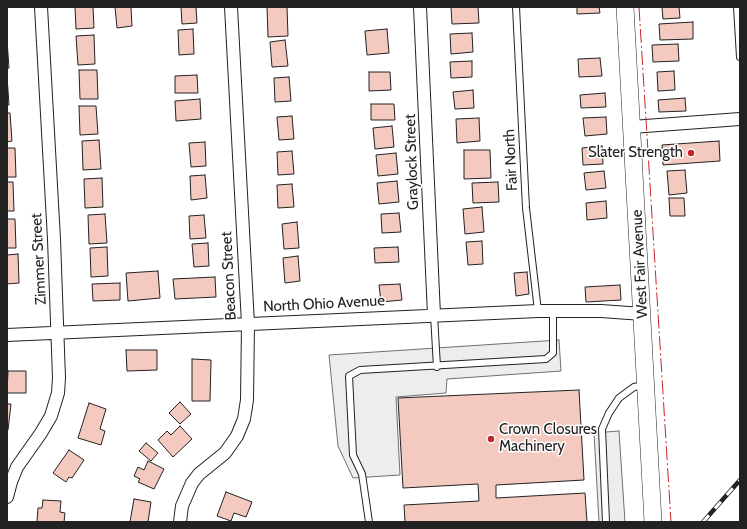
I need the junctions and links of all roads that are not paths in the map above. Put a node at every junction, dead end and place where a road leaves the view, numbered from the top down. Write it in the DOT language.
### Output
graph roads {
  1 [pos="41,7"];
  2 [pos="230,7"];
  3 [pos="420,7"];
  4 [pos="516,7"];
  5 [pos="625,7"];
  6 [pos="737,7"];
  7 [pos="739,23"];
  8 [pos="740,57"];
  9 [pos="740,119"];
  10 [pos="632,127"];
  11 [pos="538,311"];
  12 [pos="553,311"];
  13 [pos="643,314"];
  14 [pos="434,315"];
  15 [pos="248,324"];
  16 [pos="58,332"];
  17 [pos="7,335"];
  18 [pos="437,366"];
  19 [pos="646,385"];
  20 [pos="7,497"];
  21 [pos="180,522"];
  22 [pos="369,522"];
  23 [pos="606,522"];
  24 [pos="653,522"];
  1 -- 16 [label="street, Zimmer Street"];
  2 -- 15 [label="street, Beacon Street"];
  3 -- 14 [label="street, Graylock Street"];
  4 -- 11 [label="lane, Fair North"];
  5 -- 10 [label="street, West Fair Avenue"];
  6 -- 7 [label="lane"];
  7 -- 8 [label="lane"];
  9 -- 10 [label="street"];
  10 -- 13 [label="street, West Fair Avenue"];
  11 -- 12 [label="street, North Ohio Avenue"];
  11 -- 14 [label="street, North Ohio Avenue"];
  12 -- 13 [label="street, North Ohio Avenue"];
  12 -- 18 [label="lane"];
  13 -- 19 [label="street, West Fair Avenue"];
  14 -- 15 [label="street, North Ohio Avenue"];
  14 -- 18 [label="lane"];
  15 -- 16 [label="street, North Ohio Avenue"];
  15 -- 21 [label="street, Beacon Street"];
  16 -- 17 [label="street, North Ohio Avenue"];
  16 -- 20 [label="street, Zimmer Street"];
  18 -- 22 [label="lane"];
  19 -- 23 [label="lane"];
  19 -- 24 [label="street, West Fair Avenue"];
}
